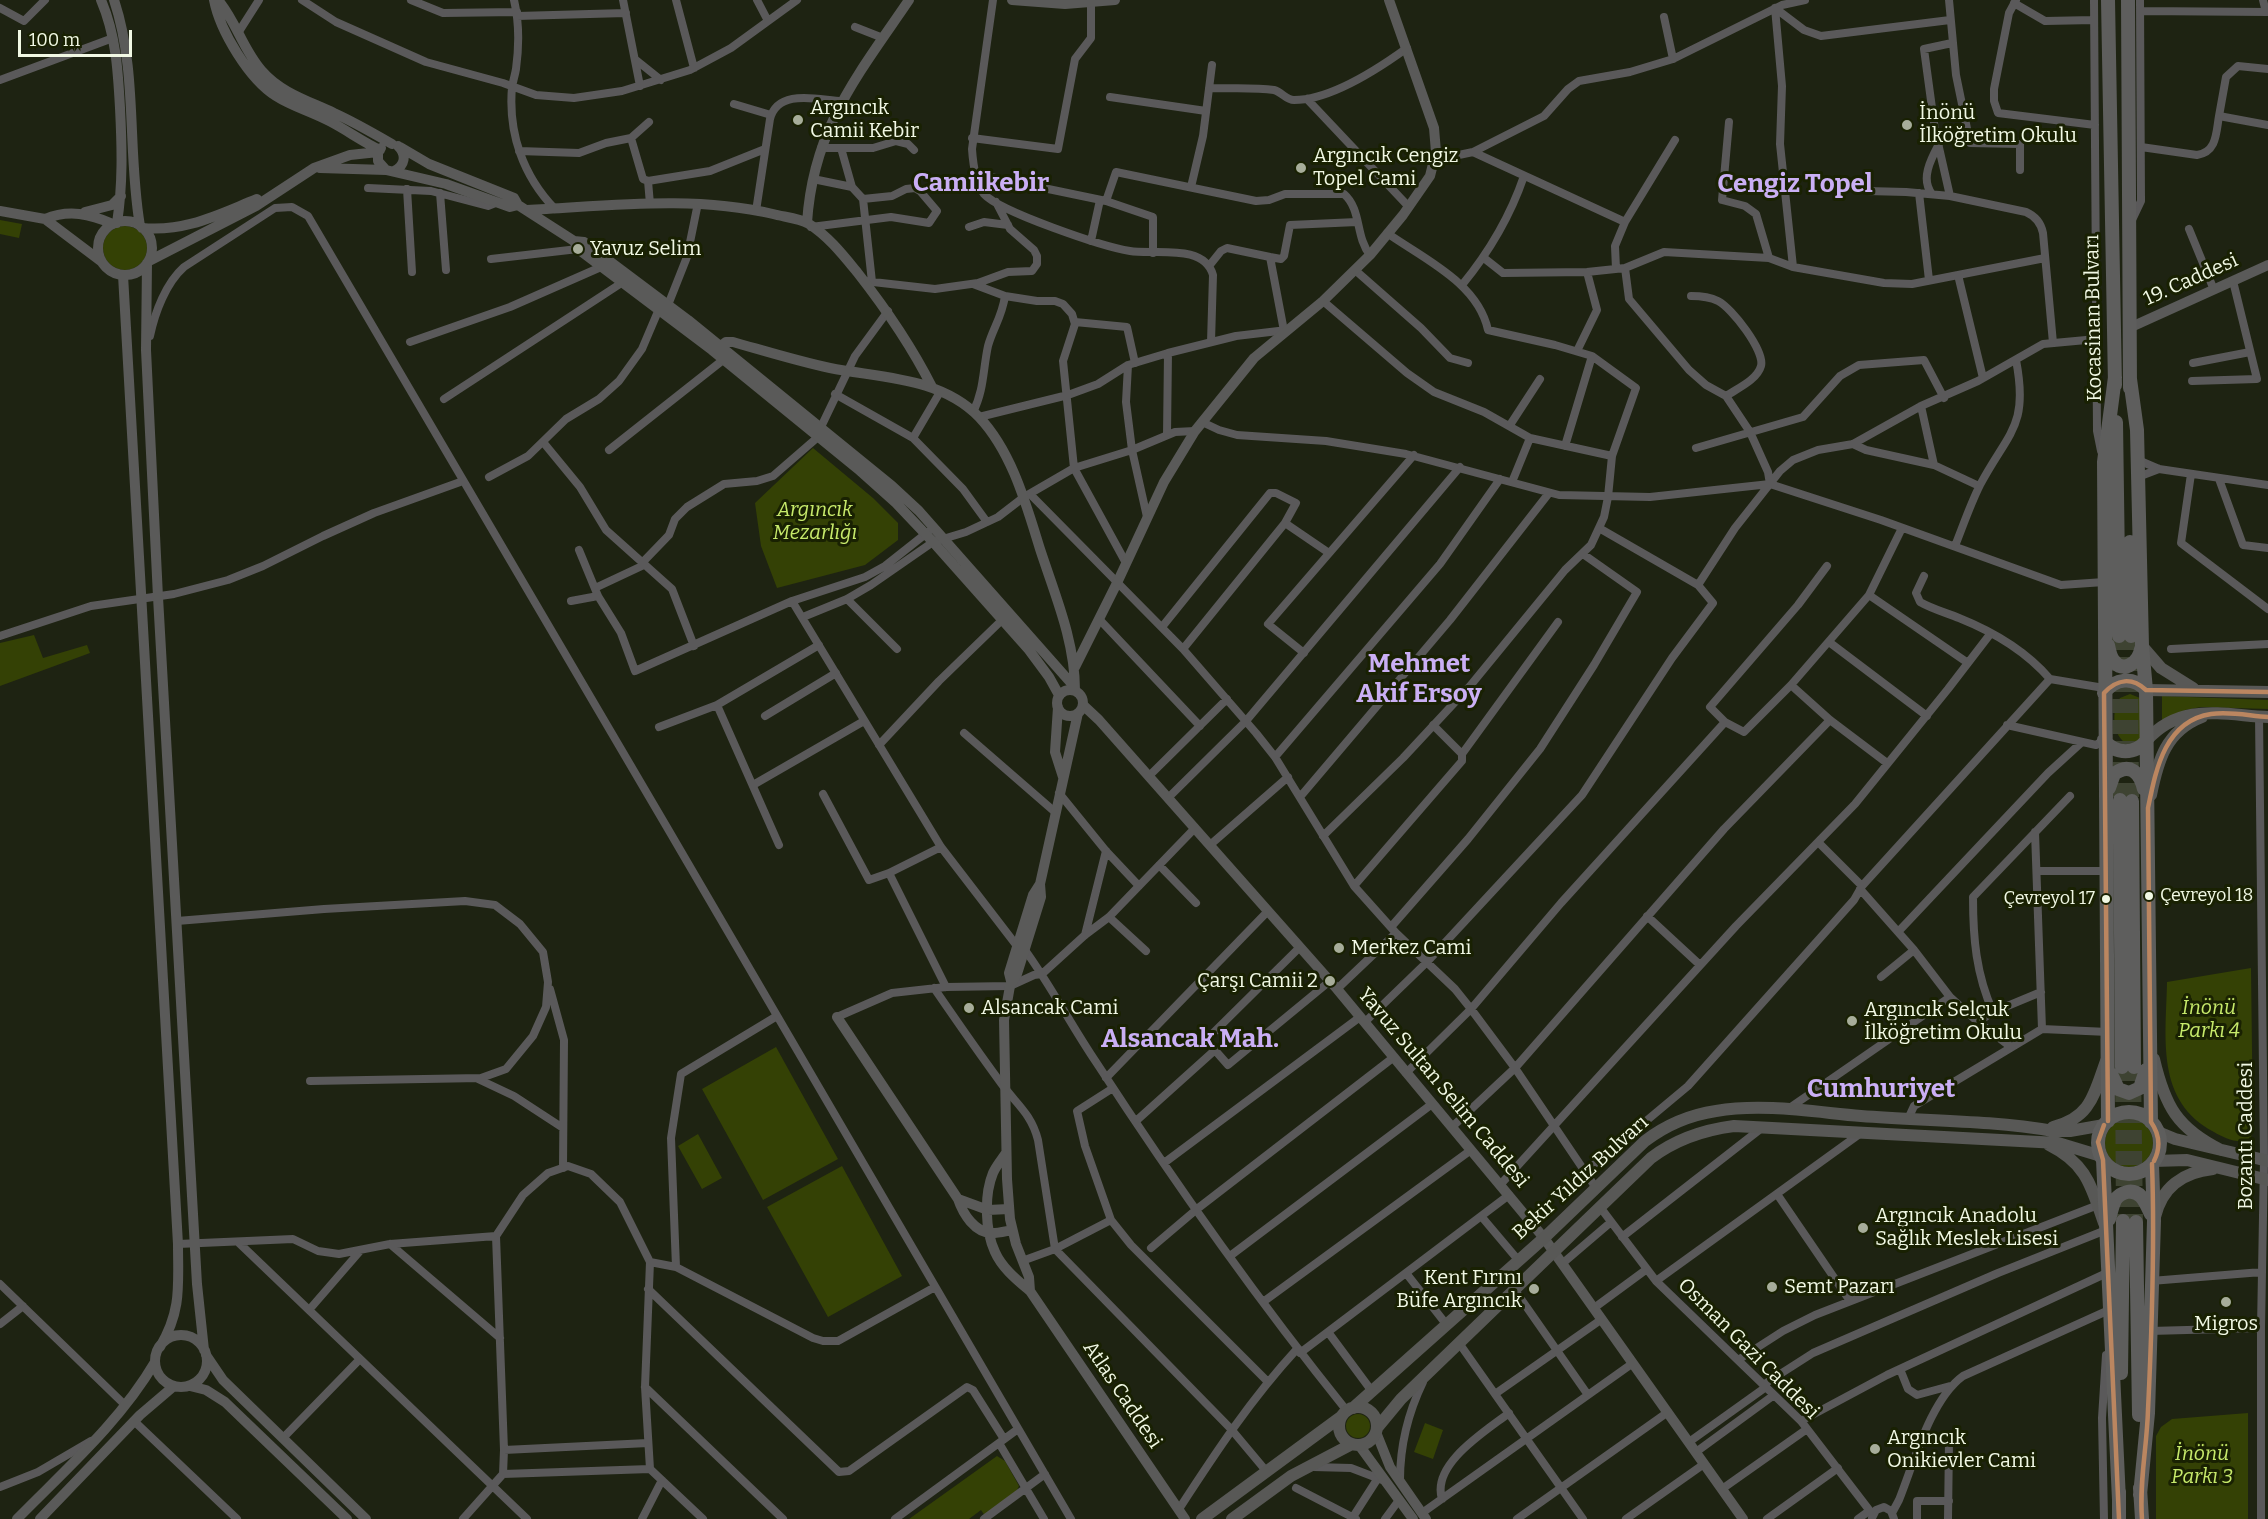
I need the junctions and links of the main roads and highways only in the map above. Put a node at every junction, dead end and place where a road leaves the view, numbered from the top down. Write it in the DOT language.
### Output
graph roads {
  1 [pos="2108,0"];
  2 [pos="2128,0"];
  3 [pos="2115,377"];
  4 [pos="2130,379"];
  5 [pos="2104,632"];
  6 [pos="2142,646"];
  7 [pos="2146,690"];
  8 [pos="2200,690"];
  9 [pos="2104,691"];
  10 [pos="2268,692"];
  11 [pos="2212,714"];
  12 [pos="2264,716"];
  13 [pos="2104,740"];
  14 [pos="2147,740"];
  15 [pos="2126,800"];
  16 [pos="2105,808"];
  17 [pos="2148,808"];
  18 [pos="2150,1043"];
  19 [pos="2108,1057"];
  20 [pos="2128,1067"];
  21 [pos="2106,1123"];
  22 [pos="2154,1127"];
  23 [pos="2043,1129"];
  24 [pos="2042,1143"];
  25 [pos="2221,1150"];
  26 [pos="2102,1158"];
  27 [pos="2266,1161"];
  28 [pos="2153,1162"];
  29 [pos="2220,1169"];
  30 [pos="2266,1180"];
  31 [pos="2154,1221"];
  32 [pos="2106,1230"];
  33 [pos="1347,1412"];
  34 [pos="1376,1430"];
  35 [pos="1355,1445"];
  36 [pos="2140,1495"];
  37 [pos="2119,1500"];
  38 [pos="1202,1519"];
  39 [pos="1232,1519"];
  40 [pos="2119,1519"];
  41 [pos="2142,1519"];
  1 -- 3 [label="highway, Kocasinan Bulvarı"];
  2 -- 4 [label="highway, Kocasinan Bulvarı"];
  3 -- 4 [label="highway, Kocasinan Bulvarı"];
  3 -- 5 [label="highway"];
  4 -- 6 [label="highway"];
  5 -- 6 [label="highway"];
  5 -- 9 [label="highway"];
  6 -- 7 [label="highway"];
  6 -- 8 [label="main road"];
  7 -- 8 [label="main road"];
  7 -- 9 [label="highway"];
  7 -- 14 [label="highway"];
  8 -- 10 [label="main road"];
  9 -- 13 [label="highway"];
  11 -- 12 [label="main road"];
  11 -- 14 [label="main road"];
  11 -- 17 [label="main road"];
  13 -- 14 [label="highway"];
  13 -- 16 [label="highway"];
  14 -- 17 [label="highway"];
  15 -- 20 [label="highway"];
  16 -- 17 [label="highway"];
  16 -- 19 [label="highway"];
  17 -- 18 [label="highway"];
  18 -- 19 [label="highway"];
  18 -- 22 [label="highway"];
  18 -- 25 [label="main road"];
  19 -- 21 [label="highway"];
  19 -- 23 [label="main road"];
  21 -- 22 [label="highway"];
  21 -- 23 [label="main road, Bekir Yıldız Bulvarı"];
  21 -- 26 [label="highway"];
  22 -- 25 [label="main road"];
  22 -- 28 [label="highway"];
  23 -- 33 [label="main road, Bekir Yıldız Bulvarı"];
  24 -- 26 [label="main road, Bekir Yıldız Bulvarı"];
  24 -- 32 [label="main road"];
  24 -- 34 [label="main road, Bekir Yıldız Bulvarı"];
  25 -- 27 [label="main road"];
  26 -- 28 [label="highway"];
  26 -- 32 [label="highway"];
  28 -- 29 [label="main road"];
  28 -- 31 [label="highway"];
  29 -- 30 [label="main road"];
  29 -- 31 [label="main road"];
  31 -- 32 [label="highway"];
  31 -- 36 [label="highway"];
  32 -- 37 [label="highway"];
  33 -- 34 [label="main road"];
  33 -- 35 [label="main road"];
  33 -- 38 [label="main road, Bekir Yıldız Bulvarı"];
  34 -- 35 [label="main road"];
  35 -- 39 [label="main road"];
  36 -- 37 [label="highway"];
  36 -- 41 [label="highway"];
  37 -- 40 [label="highway"];
}
